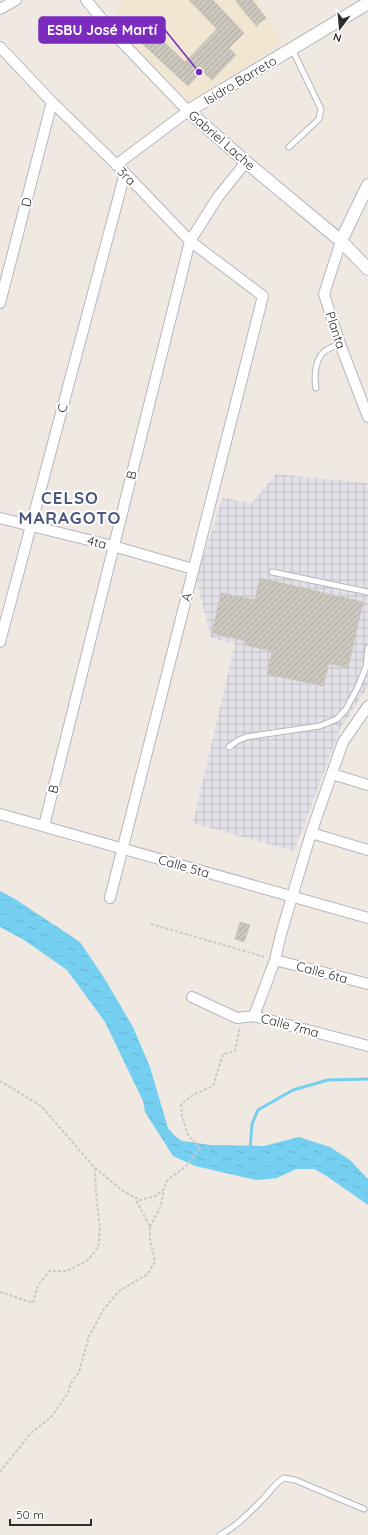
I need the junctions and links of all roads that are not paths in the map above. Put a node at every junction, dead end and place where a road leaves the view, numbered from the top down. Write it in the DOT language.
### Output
graph roads {
  1 [pos="86,0"];
  2 [pos="368,3"];
  3 [pos="0,47"];
  4 [pos="292,50"];
  5 [pos="52,102"];
  6 [pos="188,111"];
  7 [pos="289,147"];
  8 [pos="246,162"];
  9 [pos="116,165"];
  10 [pos="125,173"];
  11 [pos="368,185"];
  12 [pos="190,241"];
  13 [pos="341,241"];
  14 [pos="368,269"];
  15 [pos="262,296"];
  16 [pos="0,303"];
  17 [pos="340,344"];
  18 [pos="316,388"];
  19 [pos="368,417"];
  20 [pos="0,518"];
  21 [pos="31,526"];
  22 [pos="113,546"];
  23 [pos="193,569"];
  24 [pos="272,572"];
  25 [pos="368,592"];
  26 [pos="0,642"];
  27 [pos="368,648"];
  28 [pos="368,706"];
  29 [pos="229,747"];
  30 [pos="332,774"];
  31 [pos="368,785"];
  32 [pos="0,814"];
  33 [pos="44,826"];
  34 [pos="312,834"];
  35 [pos="123,848"];
  36 [pos="368,850"];
  37 [pos="293,897"];
  38 [pos="110,898"];
  39 [pos="368,918"];
  40 [pos="275,960"];
  41 [pos="368,984"];
  42 [pos="192,997"];
  43 [pos="254,1016"];
  44 [pos="368,1046"];
  45 [pos="364,1509"];
  46 [pos="220,1535"];
  1 -- 6 [label="street, Gabriel Lache"];
  2 -- 4 [label="street, Isidro Barreto"];
  3 -- 5 [label="street, 3ra"];
  4 -- 6 [label="street, Isidro Barreto"];
  4 -- 7 [label="lane"];
  5 -- 9 [label="street, 3ra"];
  5 -- 16 [label="street, D"];
  6 -- 8 [label="street, Gabriel Lache"];
  6 -- 9 [label="street, Isidro Barreto"];
  8 -- 12 [label="street, B"];
  8 -- 13 [label="street, Gabriel Lache"];
  9 -- 10 [label="street, 3ra"];
  10 -- 12 [label="street, 3ra"];
  10 -- 21 [label="street, C"];
  11 -- 13 [label="street"];
  12 -- 15 [label="street, 3ra"];
  12 -- 22 [label="street, B"];
  13 -- 14 [label="street, Gabriel Lache"];
  13 -- 17 [label="street, Planta"];
  15 -- 23 [label="street, A"];
  17 -- 18 [label="lane"];
  17 -- 19 [label="street, Planta"];
  20 -- 21 [label="street, 4ta"];
  21 -- 22 [label="street, 4ta"];
  21 -- 26 [label="street, C"];
  22 -- 23 [label="street, 4ta"];
  22 -- 33 [label="street, B"];
  23 -- 35 [label="street, A"];
  24 -- 25 [label="lane"];
  27 -- 29 [label="lane"];
  28 -- 30 [label="street"];
  30 -- 31 [label="street"];
  30 -- 34 [label="street"];
  32 -- 33 [label="street, Calle 5ta"];
  33 -- 35 [label="street, Calle 5ta"];
  34 -- 36 [label="street"];
  34 -- 37 [label="street"];
  35 -- 37 [label="street, Calle 5ta"];
  35 -- 38 [label="street, A"];
  37 -- 39 [label="street, Calle 5ta"];
  37 -- 40 [label="street"];
  40 -- 41 [label="street, Calle 6ta"];
  40 -- 43 [label="street"];
  42 -- 43 [label="street, Calle 7ma"];
  43 -- 44 [label="street, Calle 7ma"];
  45 -- 46 [label="lane"];
}
